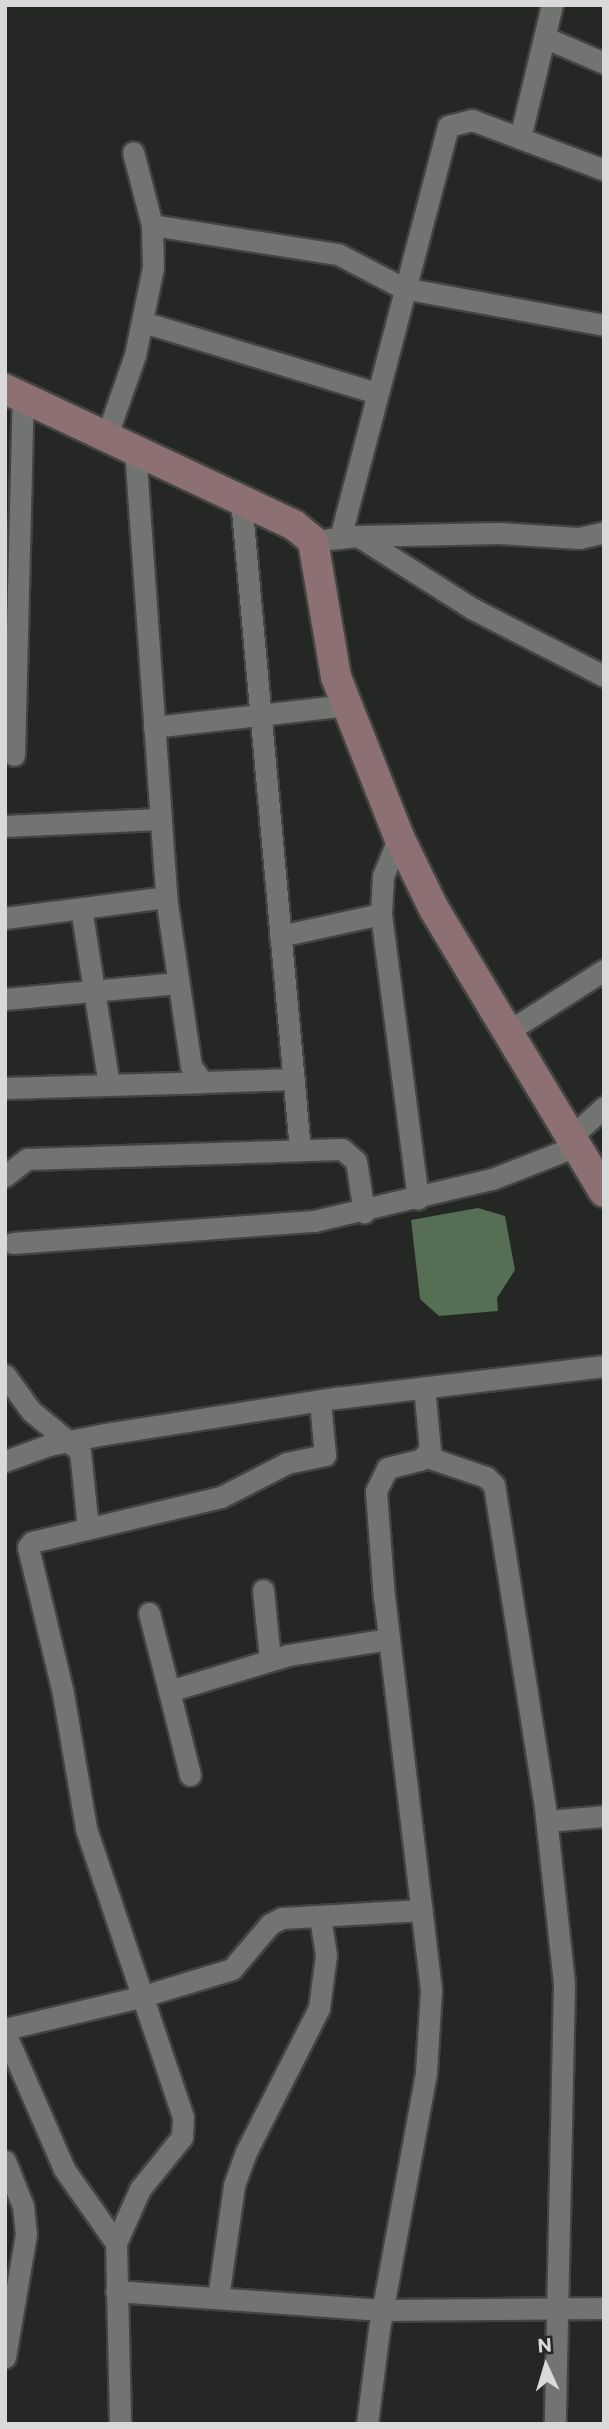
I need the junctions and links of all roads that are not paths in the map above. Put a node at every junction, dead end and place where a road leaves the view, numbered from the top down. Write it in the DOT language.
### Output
graph roads {
  1 [pos="552,5"];
  2 [pos="546,38"];
  3 [pos="604,63"];
  4 [pos="520,138"];
  5 [pos="133,152"];
  6 [pos="604,170"];
  7 [pos="152,225"];
  8 [pos="403,288"];
  9 [pos="143,322"];
  10 [pos="604,325"];
  11 [pos="14,393"];
  12 [pos="377,393"];
  13 [pos="107,435"];
  14 [pos="135,449"];
  15 [pos="242,499"];
  16 [pos="604,532"];
  17 [pos="337,538"];
  18 [pos="604,676"];
  19 [pos="346,705"];
  20 [pos="260,715"];
  21 [pos="154,727"];
  22 [pos="14,755"];
  23 [pos="160,819"];
  24 [pos="5,826"];
  25 [pos="399,837"];
  26 [pos="166,897"];
  27 [pos="81,908"];
  28 [pos="381,914"];
  29 [pos="5,918"];
  30 [pos="281,936"];
  31 [pos="604,970"];
  32 [pos="178,983"];
  33 [pos="93,991"];
  34 [pos="5,999"];
  35 [pos="507,1032"];
  36 [pos="294,1079"];
  37 [pos="202,1082"];
  38 [pos="108,1084"];
  39 [pos="5,1088"];
  40 [pos="604,1107"];
  41 [pos="573,1142"];
  42 [pos="300,1150"];
  43 [pos="5,1176"];
  44 [pos="604,1192"];
  45 [pos="418,1199"];
  46 [pos="364,1212"];
  47 [pos="12,1243"];
  48 [pos="604,1366"];
  49 [pos="5,1375"];
  50 [pos="424,1387"];
  51 [pos="320,1401"];
  52 [pos="69,1440"];
  53 [pos="427,1457"];
  54 [pos="5,1461"];
  55 [pos="88,1529"];
  56 [pos="263,1590"];
  57 [pos="149,1613"];
  58 [pos="389,1639"];
  59 [pos="271,1659"];
  60 [pos="169,1691"];
  61 [pos="190,1774"];
  62 [pos="604,1816"];
  63 [pos="547,1821"];
  64 [pos="422,1910"];
  65 [pos="320,1916"];
  66 [pos="140,1997"];
  67 [pos="5,2031"];
  68 [pos="5,2161"];
  69 [pos="116,2243"];
  70 [pos="116,2291"];
  71 [pos="218,2298"];
  72 [pos="604,2308"];
  73 [pos="382,2310"];
  74 [pos="556,2310"];
  75 [pos="5,2357"];
  76 [pos="120,2424"];
  77 [pos="367,2424"];
  78 [pos="555,2424"];
  1 -- 2 [label="street"];
  2 -- 3 [label="street"];
  2 -- 4 [label="street"];
  4 -- 6 [label="street"];
  4 -- 8 [label="street"];
  5 -- 7 [label="street"];
  7 -- 8 [label="street"];
  7 -- 9 [label="street"];
  8 -- 10 [label="street"];
  8 -- 12 [label="street"];
  9 -- 12 [label="street"];
  9 -- 13 [label="street"];
  11 -- 13 [label="street"];
  11 -- 22 [label="street"];
  12 -- 17 [label="street"];
  13 -- 14 [label="street"];
  14 -- 15 [label="street"];
  14 -- 21 [label="street"];
  15 -- 17 [label="street"];
  15 -- 20 [label="street"];
  16 -- 17 [label="street"];
  17 -- 18 [label="street"];
  17 -- 19 [label="street"];
  19 -- 20 [label="street"];
  19 -- 25 [label="street"];
  20 -- 21 [label="street"];
  20 -- 30 [label="street"];
  21 -- 23 [label="street"];
  23 -- 24 [label="street"];
  23 -- 26 [label="street"];
  25 -- 28 [label="street"];
  25 -- 35 [label="street"];
  26 -- 27 [label="street"];
  26 -- 32 [label="street"];
  27 -- 29 [label="street"];
  27 -- 33 [label="street"];
  28 -- 30 [label="street"];
  28 -- 45 [label="street"];
  30 -- 36 [label="street"];
  31 -- 35 [label="street"];
  32 -- 33 [label="street"];
  32 -- 37 [label="street"];
  33 -- 34 [label="street"];
  33 -- 38 [label="street"];
  35 -- 41 [label="street"];
  36 -- 37 [label="street"];
  36 -- 42 [label="street"];
  37 -- 38 [label="street"];
  38 -- 39 [label="street"];
  40 -- 41 [label="street"];
  41 -- 44 [label="street"];
  41 -- 45 [label="street"];
  42 -- 43 [label="street"];
  42 -- 46 [label="street"];
  45 -- 46 [label="street"];
  46 -- 47 [label="street"];
  48 -- 50 [label="street"];
  49 -- 52 [label="street"];
  50 -- 51 [label="street"];
  50 -- 53 [label="street"];
  51 -- 52 [label="street"];
  51 -- 55 [label="street"];
  52 -- 54 [label="street"];
  52 -- 55 [label="street"];
  53 -- 58 [label="street"];
  53 -- 63 [label="street"];
  55 -- 66 [label="street"];
  56 -- 59 [label="street"];
  57 -- 60 [label="street"];
  58 -- 59 [label="street"];
  58 -- 64 [label="street"];
  59 -- 60 [label="street"];
  60 -- 61 [label="street"];
  62 -- 63 [label="street"];
  63 -- 74 [label="street"];
  64 -- 65 [label="street"];
  64 -- 73 [label="street"];
  65 -- 66 [label="street"];
  65 -- 71 [label="street"];
  66 -- 67 [label="street"];
  66 -- 69 [label="street"];
  67 -- 69 [label="street"];
  68 -- 75 [label="street"];
  69 -- 70 [label="street"];
  70 -- 71 [label="street"];
  70 -- 76 [label="street"];
  71 -- 73 [label="street"];
  72 -- 74 [label="street"];
  73 -- 74 [label="street"];
  73 -- 77 [label="street"];
  74 -- 78 [label="street"];
}
